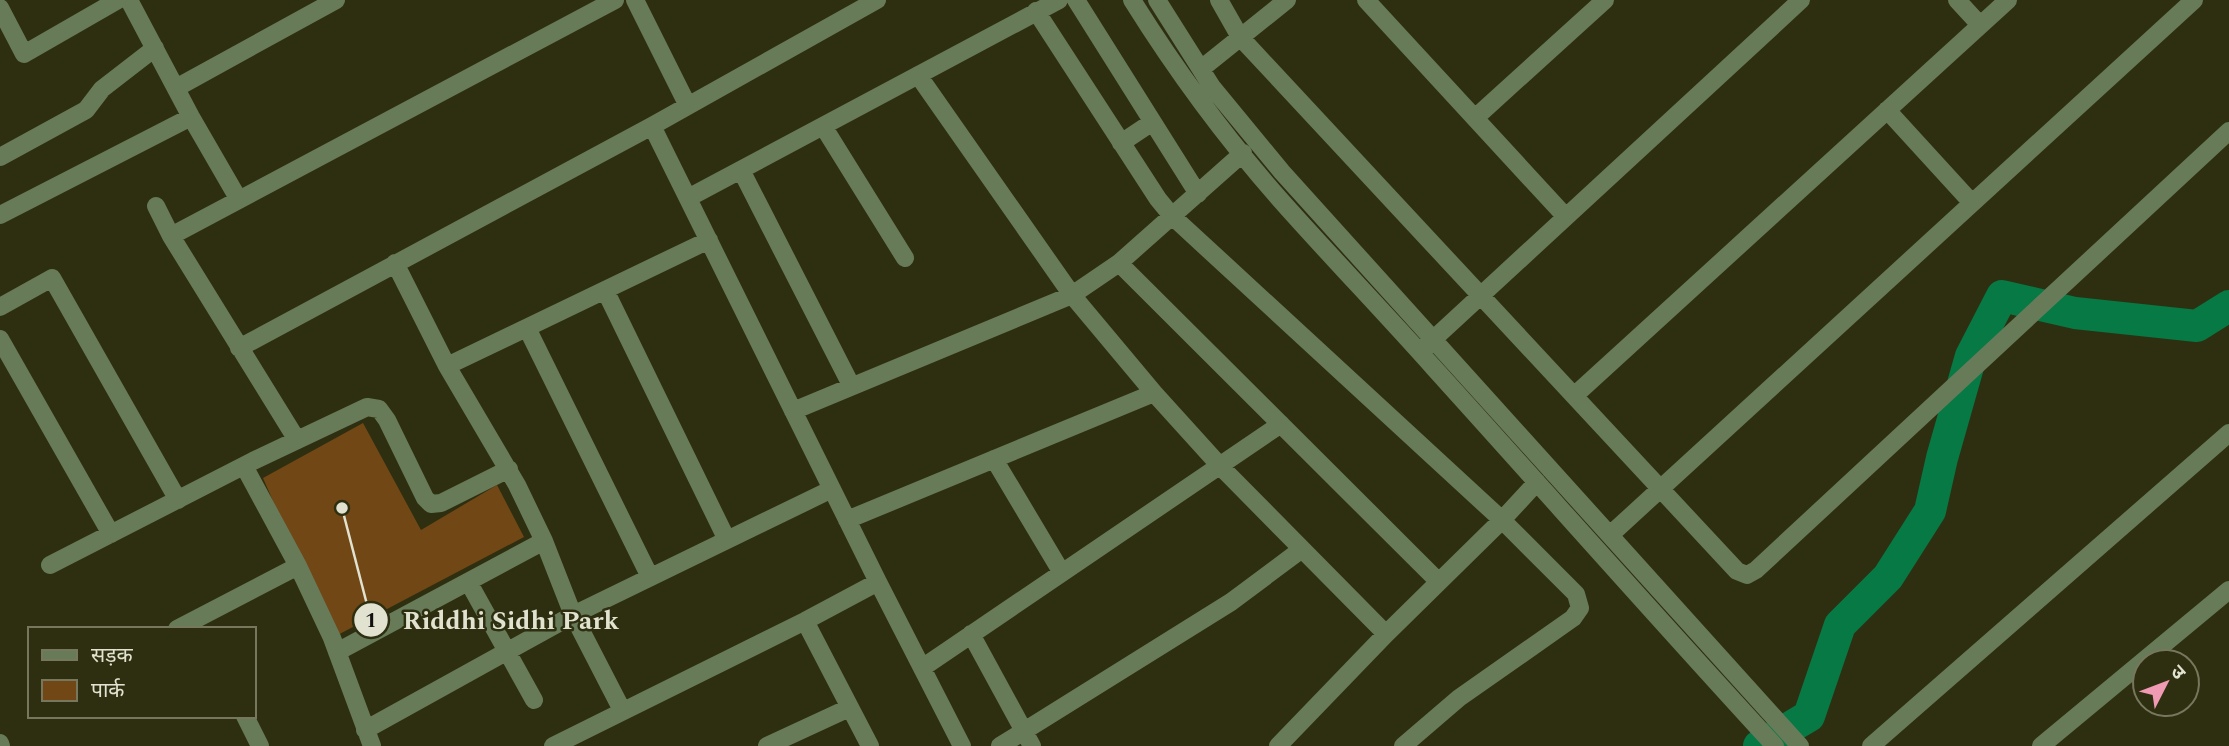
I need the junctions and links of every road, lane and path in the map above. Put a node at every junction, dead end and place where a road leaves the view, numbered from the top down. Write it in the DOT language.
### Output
graph roads {
  1 [pos="118,0"];
  2 [pos="129,0"];
  3 [pos="336,0"];
  4 [pos="615,0"];
  5 [pos="635,0"];
  6 [pos="877,0"];
  7 [pos="1059,0"];
  8 [pos="1076,0"];
  9 [pos="1132,0"];
  10 [pos="1157,0"];
  11 [pos="1219,0"];
  12 [pos="1287,0"];
  13 [pos="1366,0"];
  14 [pos="1605,0"];
  15 [pos="1801,0"];
  16 [pos="1957,0"];
  17 [pos="2008,0"];
  18 [pos="2194,0"];
  19 [pos="0,8"];
  20 [pos="1036,11"];
  21 [pos="1980,26"];
  22 [pos="1240,37"];
  23 [pos="155,48"];
  24 [pos="1200,69"];
  25 [pos="918,75"];
  26 [pos="176,88"];
  27 [pos="688,106"];
  28 [pos="1887,110"];
  29 [pos="191,117"];
  30 [pos="1475,118"];
  31 [pos="1151,123"];
  32 [pos="652,126"];
  33 [pos="822,126"];
  34 [pos="2229,131"];
  35 [pos="1121,143"];
  36 [pos="1243,153"];
  37 [pos="0,157"];
  38 [pos="741,170"];
  39 [pos="1198,194"];
  40 [pos="688,198"];
  41 [pos="239,200"];
  42 [pos="1972,204"];
  43 [pos="156,206"];
  44 [pos="2,209"];
  45 [pos="1172,216"];
  46 [pos="1566,217"];
  47 [pos="171,236"];
  48 [pos="709,240"];
  49 [pos="905,258"];
  50 [pos="395,263"];
  51 [pos="1119,263"];
  52 [pos="605,290"];
  53 [pos="1072,295"];
  54 [pos="1481,295"];
  55 [pos="0,307"];
  56 [pos="527,328"];
  57 [pos="0,339"];
  58 [pos="1433,340"];
  59 [pos="239,348"];
  60 [pos="1420,352"];
  61 [pos="447,366"];
  62 [pos="851,385"];
  63 [pos="1154,393"];
  64 [pos="1574,396"];
  65 [pos="793,411"];
  66 [pos="1281,424"];
  67 [pos="2229,435"];
  68 [pos="297,440"];
  69 [pos="995,459"];
  70 [pos="244,466"];
  71 [pos="1221,467"];
  72 [pos="509,469"];
  73 [pos="1537,482"];
  74 [pos="832,489"];
  75 [pos="1660,489"];
  76 [pos="178,500"];
  77 [pos="847,520"];
  78 [pos="1502,520"];
  79 [pos="111,534"];
  80 [pos="1610,535"];
  81 [pos="727,540"];
  82 [pos="544,541"];
  83 [pos="1302,549"];
  84 [pos="50,565"];
  85 [pos="298,566"];
  86 [pos="1062,573"];
  87 [pos="650,577"];
  88 [pos="878,582"];
  89 [pos="1438,582"];
  90 [pos="468,583"];
  91 [pos="2229,590"];
  92 [pos="573,615"];
  93 [pos="805,621"];
  94 [pos="197,624"];
  95 [pos="971,634"];
  96 [pos="1386,634"];
  97 [pos="338,652"];
  98 [pos="508,653"];
  99 [pos="922,668"];
  100 [pos="534,700"];
  101 [pos="849,708"];
  102 [pos="622,710"];
  103 [pos="246,718"];
  104 [pos="368,738"];
  105 [pos="1028,739"];
  106 [pos="1796,742"];
  107 [pos="2048,742"];
  108 [pos="260,746"];
  109 [pos="553,746"];
  110 [pos="767,746"];
  111 [pos="870,746"];
  112 [pos="962,746"];
  113 [pos="1000,746"];
  114 [pos="1278,746"];
  115 [pos="1403,746"];
  116 [pos="1775,746"];
  117 [pos="1871,746"];
  1 -- 19 [label="street"];
  2 -- 23 [label="street"];
  3 -- 26 [label="street"];
  4 -- 41 [label="street"];
  5 -- 27 [label="street"];
  6 -- 27 [label="street"];
  7 -- 20 [label="street"];
  8 -- 31 [label="street"];
  9 -- 36 [label="street"];
  10 -- 24 [label="street"];
  11 -- 22 [label="street"];
  12 -- 22 [label="street"];
  13 -- 30 [label="street"];
  14 -- 30 [label="street"];
  15 -- 46 [label="street"];
  16 -- 21 [label="street"];
  17 -- 21 [label="street"];
  18 -- 42 [label="street"];
  20 -- 25 [label="street"];
  20 -- 35 [label="street"];
  21 -- 28 [label="street"];
  22 -- 24 [label="street"];
  22 -- 54 [label="street"];
  23 -- 26 [label="street"];
  23 -- 37 [label="street"];
  24 -- 58 [label="street"];
  25 -- 33 [label="street"];
  25 -- 53 [label="street"];
  26 -- 29 [label="street"];
  27 -- 32 [label="street"];
  28 -- 42 [label="street"];
  28 -- 64 [label="street"];
  29 -- 41 [label="street"];
  29 -- 44 [label="street"];
  30 -- 46 [label="street"];
  31 -- 35 [label="street"];
  31 -- 39 [label="street"];
  32 -- 40 [label="street"];
  32 -- 50 [label="street"];
  33 -- 38 [label="street"];
  33 -- 49 [label="street"];
  34 -- 75 [label="street"];
  35 -- 45 [label="street"];
  36 -- 39 [label="street"];
  36 -- 60 [label="street"];
  38 -- 40 [label="street"];
  38 -- 62 [label="street"];
  39 -- 45 [label="street"];
  40 -- 48 [label="street"];
  41 -- 47 [label="street"];
  42 -- 75 [label="street"];
  43 -- 47 [label="street"];
  45 -- 51 [label="street"];
  45 -- 78 [label="street"];
  46 -- 54 [label="street"];
  47 -- 59 [label="street"];
  48 -- 52 [label="street"];
  48 -- 65 [label="street"];
  50 -- 59 [label="street"];
  50 -- 61 [label="street"];
  51 -- 53 [label="street"];
  51 -- 66 [label="street"];
  52 -- 56 [label="street"];
  52 -- 81 [label="street"];
  53 -- 62 [label="street"];
  53 -- 63 [label="street"];
  54 -- 58 [label="street"];
  54 -- 64 [label="street"];
  55 -- 76 [label="street"];
  56 -- 61 [label="street"];
  56 -- 87 [label="street"];
  57 -- 79 [label="street"];
  58 -- 60 [label="street"];
  58 -- 80 [label="street"];
  59 -- 68 [label="street"];
  60 -- 73 [label="street"];
  61 -- 72 [label="street"];
  62 -- 65 [label="street"];
  63 -- 69 [label="street"];
  63 -- 71 [label="street"];
  64 -- 75 [label="street"];
  65 -- 74 [label="street"];
  66 -- 71 [label="street"];
  66 -- 89 [label="street"];
  67 -- 117 [label="street"];
  68 -- 70 [label="street"];
  68 -- 72 [label="street"];
  69 -- 77 [label="street"];
  69 -- 86 [label="street"];
  70 -- 76 [label="street"];
  70 -- 85 [label="street"];
  71 -- 83 [label="street"];
  71 -- 86 [label="street"];
  72 -- 82 [label="street"];
  73 -- 78 [label="street"];
  73 -- 116 [label="street"];
  74 -- 77 [label="street"];
  74 -- 81 [label="street"];
  75 -- 80 [label="street"];
  76 -- 79 [label="street"];
  77 -- 88 [label="street"];
  78 -- 89 [label="street"];
  78 -- 115 [label="street"];
  79 -- 84 [label="street"];
  80 -- 106 [label="street"];
  81 -- 87 [label="street"];
  82 -- 90 [label="street"];
  82 -- 92 [label="street"];
  83 -- 96 [label="street"];
  83 -- 105 [label="street"];
  85 -- 94 [label="street"];
  85 -- 97 [label="street"];
  86 -- 95 [label="street"];
  87 -- 92 [label="street"];
  88 -- 93 [label="street"];
  88 -- 99 [label="street"];
  89 -- 96 [label="street"];
  90 -- 97 [label="street"];
  90 -- 98 [label="street"];
  91 -- 107 [label="street"];
  92 -- 98 [label="street"];
  92 -- 102 [label="street"];
  93 -- 101 [label="street"];
  93 -- 102 [label="street"];
  95 -- 99 [label="street"];
  95 -- 105 [label="street"];
  96 -- 114 [label="street"];
  97 -- 104 [label="street"];
  98 -- 100 [label="street"];
  98 -- 104 [label="street"];
  99 -- 112 [label="street"];
  101 -- 110 [label="street"];
  101 -- 111 [label="street"];
  102 -- 109 [label="street"];
  103 -- 108 [label="street"];
  105 -- 113 [label="street"];
}
